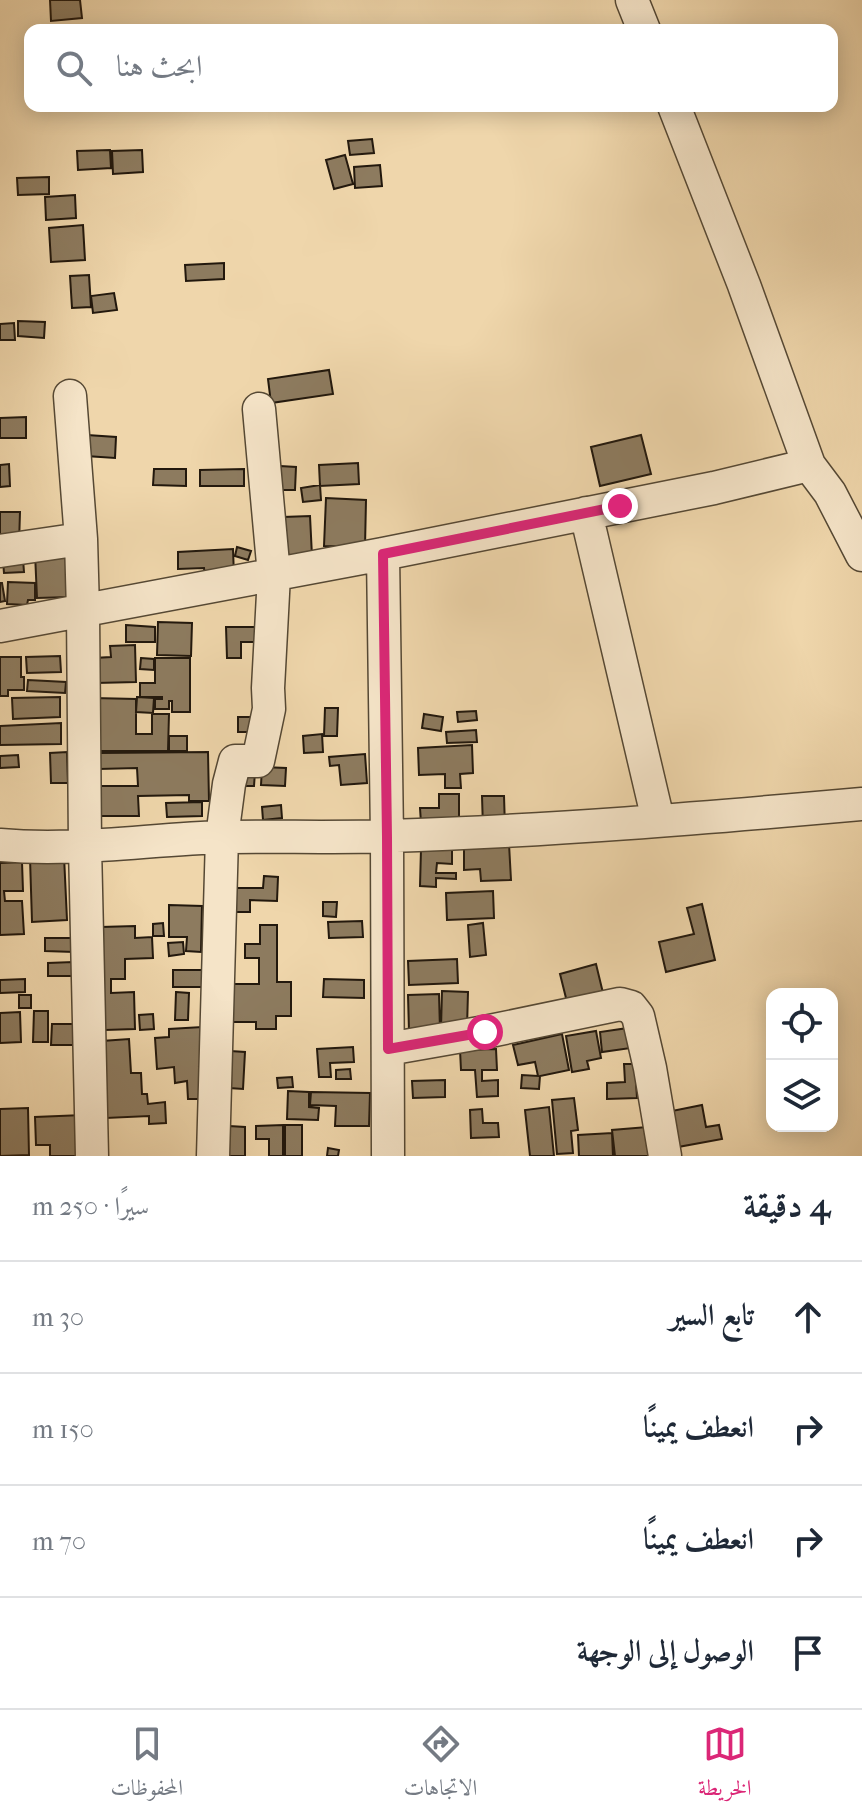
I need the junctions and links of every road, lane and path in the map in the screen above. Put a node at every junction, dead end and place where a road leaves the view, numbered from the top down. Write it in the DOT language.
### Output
graph roads {
  1 [pos="632,0"];
  2 [pos="642,24"];
  3 [pos="676,112"];
  4 [pos="70,396"];
  5 [pos="259,409"];
  6 [pos="809,465"];
  7 [pos="586,513"];
  8 [pos="81,539"];
  9 [pos="0,551"];
  10 [pos="383,554"];
  11 [pos="862,555"];
  12 [pos="274,575"];
  13 [pos="83,611"];
  14 [pos="0,626"];
  15 [pos="862,804"];
  16 [pos="658,820"];
  17 [pos="222,837"];
  18 [pos="387,837"];
  19 [pos="0,845"];
  20 [pos="85,846"];
  21 [pos="388,1049"];
  22 [pos="92,1156"];
  23 [pos="213,1156"];
  24 [pos="388,1156"];
  25 [pos="665,1156"];
  1 -- 2 [label="street"];
  3 -- 6 [label="street"];
  4 -- 8 [label="street"];
  5 -- 12 [label="street"];
  6 -- 7 [label="street"];
  6 -- 11 [label="street"];
  7 -- 10 [label="street"];
  7 -- 16 [label="street"];
  8 -- 9 [label="street"];
  8 -- 13 [label="street"];
  10 -- 12 [label="street"];
  10 -- 18 [label="street"];
  12 -- 13 [label="street"];
  12 -- 17 [label="street"];
  13 -- 14 [label="street"];
  13 -- 20 [label="street"];
  15 -- 16 [label="street"];
  16 -- 18 [label="street"];
  17 -- 18 [label="street"];
  17 -- 20 [label="street"];
  17 -- 23 [label="street"];
  18 -- 21 [label="street"];
  19 -- 20 [label="street"];
  20 -- 22 [label="street"];
  21 -- 24 [label="street"];
  21 -- 25 [label="street"];
}
